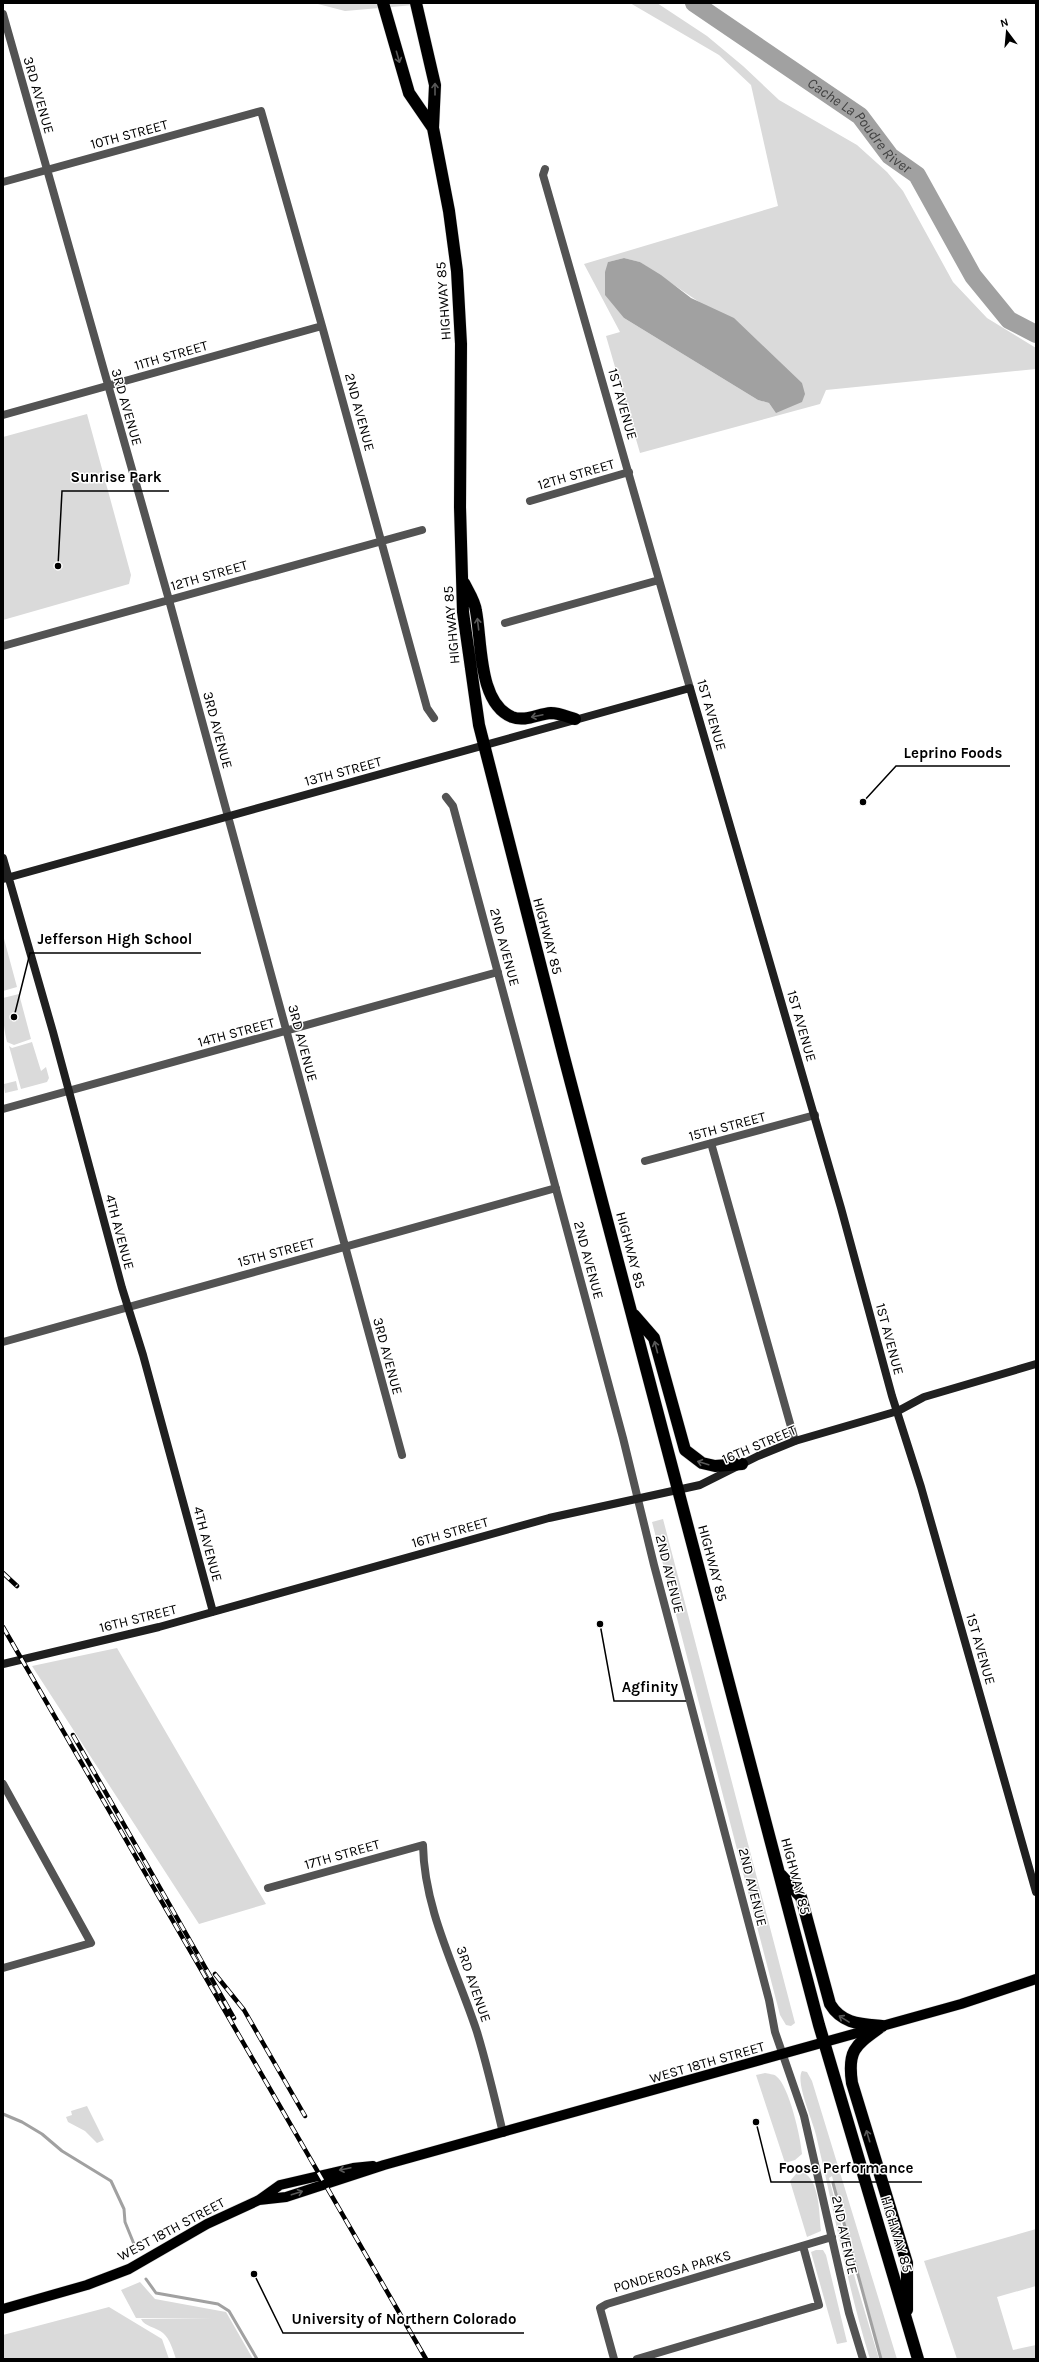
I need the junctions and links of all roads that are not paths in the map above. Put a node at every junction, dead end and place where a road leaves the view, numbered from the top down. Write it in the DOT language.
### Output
graph roads {
  1 [pos="383,3"];
  2 [pos="417,7"];
  3 [pos="3,14"];
  4 [pos="261,111"];
  5 [pos="433,128"];
  6 [pos="544,169"];
  7 [pos="46,170"];
  8 [pos="3,182"];
  9 [pos="322,326"];
  10 [pos="107,387"];
  11 [pos="3,415"];
  12 [pos="629,472"];
  13 [pos="530,501"];
  14 [pos="422,530"];
  15 [pos="381,541"];
  16 [pos="462,578"];
  17 [pos="659,580"];
  18 [pos="169,600"];
  19 [pos="506,623"];
  20 [pos="3,646"];
  21 [pos="690,688"];
  22 [pos="434,718"];
  23 [pos="575,719"];
  24 [pos="483,744"];
  25 [pos="446,797"];
  26 [pos="228,816"];
  27 [pos="3,858"];
  28 [pos="6,878"];
  29 [pos="498,972"];
  30 [pos="286,1032"];
  31 [pos="69,1091"];
  32 [pos="3,1110"];
  33 [pos="814,1115"];
  34 [pos="711,1143"];
  35 [pos="645,1161"];
  36 [pos="556,1188"];
  37 [pos="345,1247"];
  38 [pos="128,1306"];
  39 [pos="632,1314"];
  40 [pos="3,1342"];
  41 [pos="1036,1364"];
  42 [pos="898,1411"];
  43 [pos="795,1441"];
  44 [pos="402,1455"];
  45 [pos="742,1464"];
  46 [pos="679,1491"];
  47 [pos="639,1500"];
  48 [pos="213,1612"];
  49 [pos="3,1664"];
  50 [pos="3,1784"];
  51 [pos="423,1845"];
  52 [pos="780,1874"];
  53 [pos="268,1888"];
  54 [pos="1036,1892"];
  55 [pos="3,1968"];
  56 [pos="1036,1979"];
  57 [pos="882,2026"];
  58 [pos="824,2042"];
  59 [pos="783,2055"];
  60 [pos="504,2132"];
  61 [pos="832,2237"];
  62 [pos="803,2246"];
  63 [pos="3,2309"];
  64 [pos="908,2323"];
  65 [pos="614,2359"];
  66 [pos="637,2359"];
  67 [pos="863,2359"];
  68 [pos="918,2359"];
  1 -- 5 [label="highway, HIGHWAY 85, one-way"];
  5 -- 2 [label="highway, HIGHWAY 85, one-way"];
  3 -- 7 [label="street, 3RD AVENUE"];
  4 -- 7 [label="street, 10TH STREET"];
  4 -- 9 [label="street, 2ND AVENUE"];
  5 -- 16 [label="highway, HIGHWAY 85"];
  6 -- 12 [label="street, 1ST AVENUE"];
  7 -- 8 [label="street, 10TH STREET"];
  7 -- 10 [label="street, 3RD AVENUE"];
  9 -- 10 [label="street, 11TH STREET"];
  9 -- 15 [label="street, 2ND AVENUE"];
  10 -- 11 [label="street, 11TH STREET"];
  10 -- 18 [label="street, 3RD AVENUE"];
  12 -- 13 [label="street, 12TH STREET"];
  12 -- 17 [label="street, 1ST AVENUE"];
  14 -- 15 [label="street, 12TH STREET"];
  15 -- 18 [label="street, 12TH STREET"];
  15 -- 22 [label="street, 2ND AVENUE"];
  23 -- 16 [label="highway, one-way"];
  16 -- 24 [label="highway, HIGHWAY 85"];
  17 -- 19 [label="street"];
  17 -- 21 [label="street, 1ST AVENUE"];
  18 -- 20 [label="street, 12TH STREET"];
  18 -- 26 [label="street, 3RD AVENUE"];
  21 -- 23 [label="street, 13TH STREET"];
  21 -- 33 [label="street, 1ST AVENUE"];
  23 -- 24 [label="street, 13TH STREET"];
  24 -- 26 [label="street, 13TH STREET"];
  24 -- 39 [label="highway, HIGHWAY 85"];
  25 -- 29 [label="street, 2ND AVENUE"];
  26 -- 28 [label="street, 13TH STREET"];
  26 -- 30 [label="street, 3RD AVENUE"];
  27 -- 28 [label="street, 4TH AVENUE"];
  28 -- 31 [label="street, 4TH AVENUE"];
  29 -- 30 [label="street, 14TH STREET"];
  29 -- 36 [label="street, 2ND AVENUE"];
  30 -- 31 [label="street, 14TH STREET"];
  30 -- 37 [label="street, 3RD AVENUE"];
  31 -- 32 [label="street, 14TH STREET"];
  31 -- 38 [label="street, 4TH AVENUE"];
  33 -- 34 [label="street, 15TH STREET"];
  33 -- 42 [label="street, 1ST AVENUE"];
  34 -- 35 [label="street, 15TH STREET"];
  34 -- 43 [label="street"];
  36 -- 37 [label="street, 15TH STREET"];
  36 -- 47 [label="street, 2ND AVENUE"];
  37 -- 38 [label="street, 15TH STREET"];
  37 -- 44 [label="street, 3RD AVENUE"];
  38 -- 40 [label="street, 15TH STREET"];
  38 -- 48 [label="street, 4TH AVENUE"];
  45 -- 39 [label="highway, one-way"];
  39 -- 46 [label="highway, HIGHWAY 85"];
  41 -- 42 [label="street, 16TH STREET"];
  42 -- 43 [label="street, 16TH STREET"];
  42 -- 54 [label="street, 1ST AVENUE"];
  43 -- 45 [label="street, 16TH STREET"];
  45 -- 46 [label="street, 16TH STREET"];
  46 -- 47 [label="street, 16TH STREET"];
  46 -- 52 [label="highway, HIGHWAY 85"];
  47 -- 48 [label="street, 16TH STREET"];
  47 -- 59 [label="street, 2ND AVENUE"];
  48 -- 49 [label="street, 16TH STREET"];
  50 -- 55 [label="street"];
  51 -- 53 [label="street, 17TH STREET"];
  51 -- 60 [label="street, 3RD AVENUE"];
  57 -- 52 [label="highway, one-way"];
  52 -- 58 [label="highway, HIGHWAY 85"];
  56 -- 57 [label="main road, WEST 18TH STREET"];
  57 -- 58 [label="main road, WEST 18TH STREET"];
  64 -- 57 [label="highway, one-way"];
  58 -- 59 [label="main road, WEST 18TH STREET"];
  58 -- 64 [label="highway, HIGHWAY 85"];
  59 -- 60 [label="main road, WEST 18TH STREET"];
  59 -- 61 [label="street, 2ND AVENUE"];
  60 -- 63 [label="main road, WEST 18TH STREET"];
  61 -- 62 [label="street, PONDEROSA PARKS"];
  61 -- 67 [label="street, 2ND AVENUE"];
  62 -- 65 [label="street, PONDEROSA PARKS"];
  62 -- 66 [label="street"];
  64 -- 68 [label="highway, HIGHWAY 85"];
}
